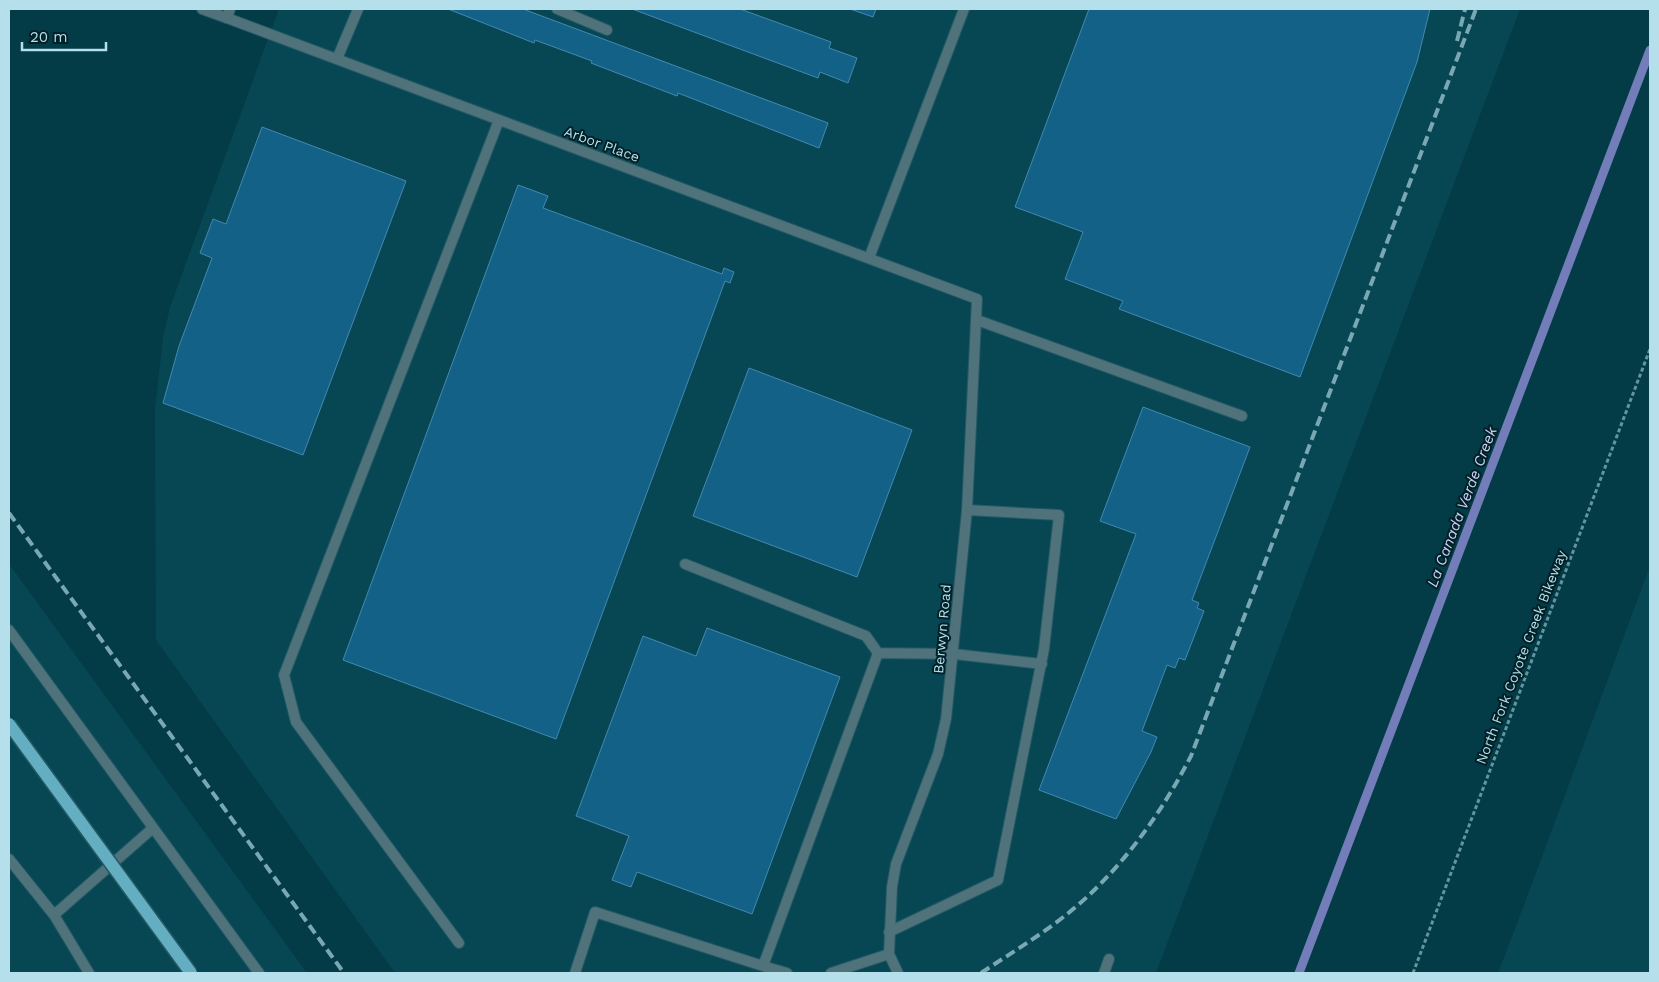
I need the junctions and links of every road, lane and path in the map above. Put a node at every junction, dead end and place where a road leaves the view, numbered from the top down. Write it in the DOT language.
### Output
graph roads {
  1 [pos="202,9"];
  2 [pos="358,9"];
  3 [pos="557,9"];
  4 [pos="964,9"];
  5 [pos="229,13"];
  6 [pos="607,30"];
  7 [pos="337,60"];
  8 [pos="499,120"];
  9 [pos="868,258"];
  10 [pos="977,299"];
  11 [pos="977,320"];
  12 [pos="1650,349"];
  13 [pos="1242,416"];
  14 [pos="967,510"];
  15 [pos="685,564"];
  16 [pos="9,630"];
  17 [pos="878,653"];
  18 [pos="954,654"];
  19 [pos="1042,664"];
  20 [pos="9,724"];
  21 [pos="153,828"];
  22 [pos="9,859"];
  23 [pos="54,916"];
  24 [pos="889,932"];
  25 [pos="459,943"];
  26 [pos="889,954"];
  27 [pos="1109,960"];
  28 [pos="763,966"];
  29 [pos="89,973"];
  30 [pos="191,973"];
  31 [pos="259,973"];
  32 [pos="575,973"];
  33 [pos="787,973"];
  34 [pos="832,973"];
  35 [pos="898,973"];
  36 [pos="1104,973"];
  37 [pos="1413,973"];
  1 -- 5 [label="street, Arbor Place"];
  2 -- 7 [label="street"];
  3 -- 6 [label="street"];
  4 -- 9 [label="street"];
  5 -- 7 [label="street, Arbor Place"];
  7 -- 8 [label="street, Arbor Place"];
  8 -- 9 [label="street, Arbor Place"];
  8 -- 25 [label="street"];
  9 -- 10 [label="street, Arbor Place"];
  10 -- 11 [label="street, Berwyn Road"];
  11 -- 13 [label="street"];
  11 -- 14 [label="street, Berwyn Road"];
  12 -- 37 [label="path, North Fork Coyote Creek Bikeway"];
  14 -- 18 [label="street, Berwyn Road"];
  14 -- 19 [label="street"];
  15 -- 17 [label="street"];
  16 -- 21 [label="street"];
  17 -- 18 [label="street"];
  17 -- 28 [label="street"];
  18 -- 19 [label="street"];
  18 -- 24 [label="street, Berwyn Road"];
  19 -- 24 [label="street"];
  20 -- 30 [label="main road, bridge"];
  21 -- 23 [label="street"];
  21 -- 31 [label="street"];
  22 -- 23 [label="street"];
  23 -- 29 [label="street"];
  24 -- 26 [label="street, Berwyn Road"];
  26 -- 34 [label="street"];
  26 -- 35 [label="street"];
  27 -- 36 [label="street"];
  28 -- 32 [label="street"];
  28 -- 33 [label="street"];
}
